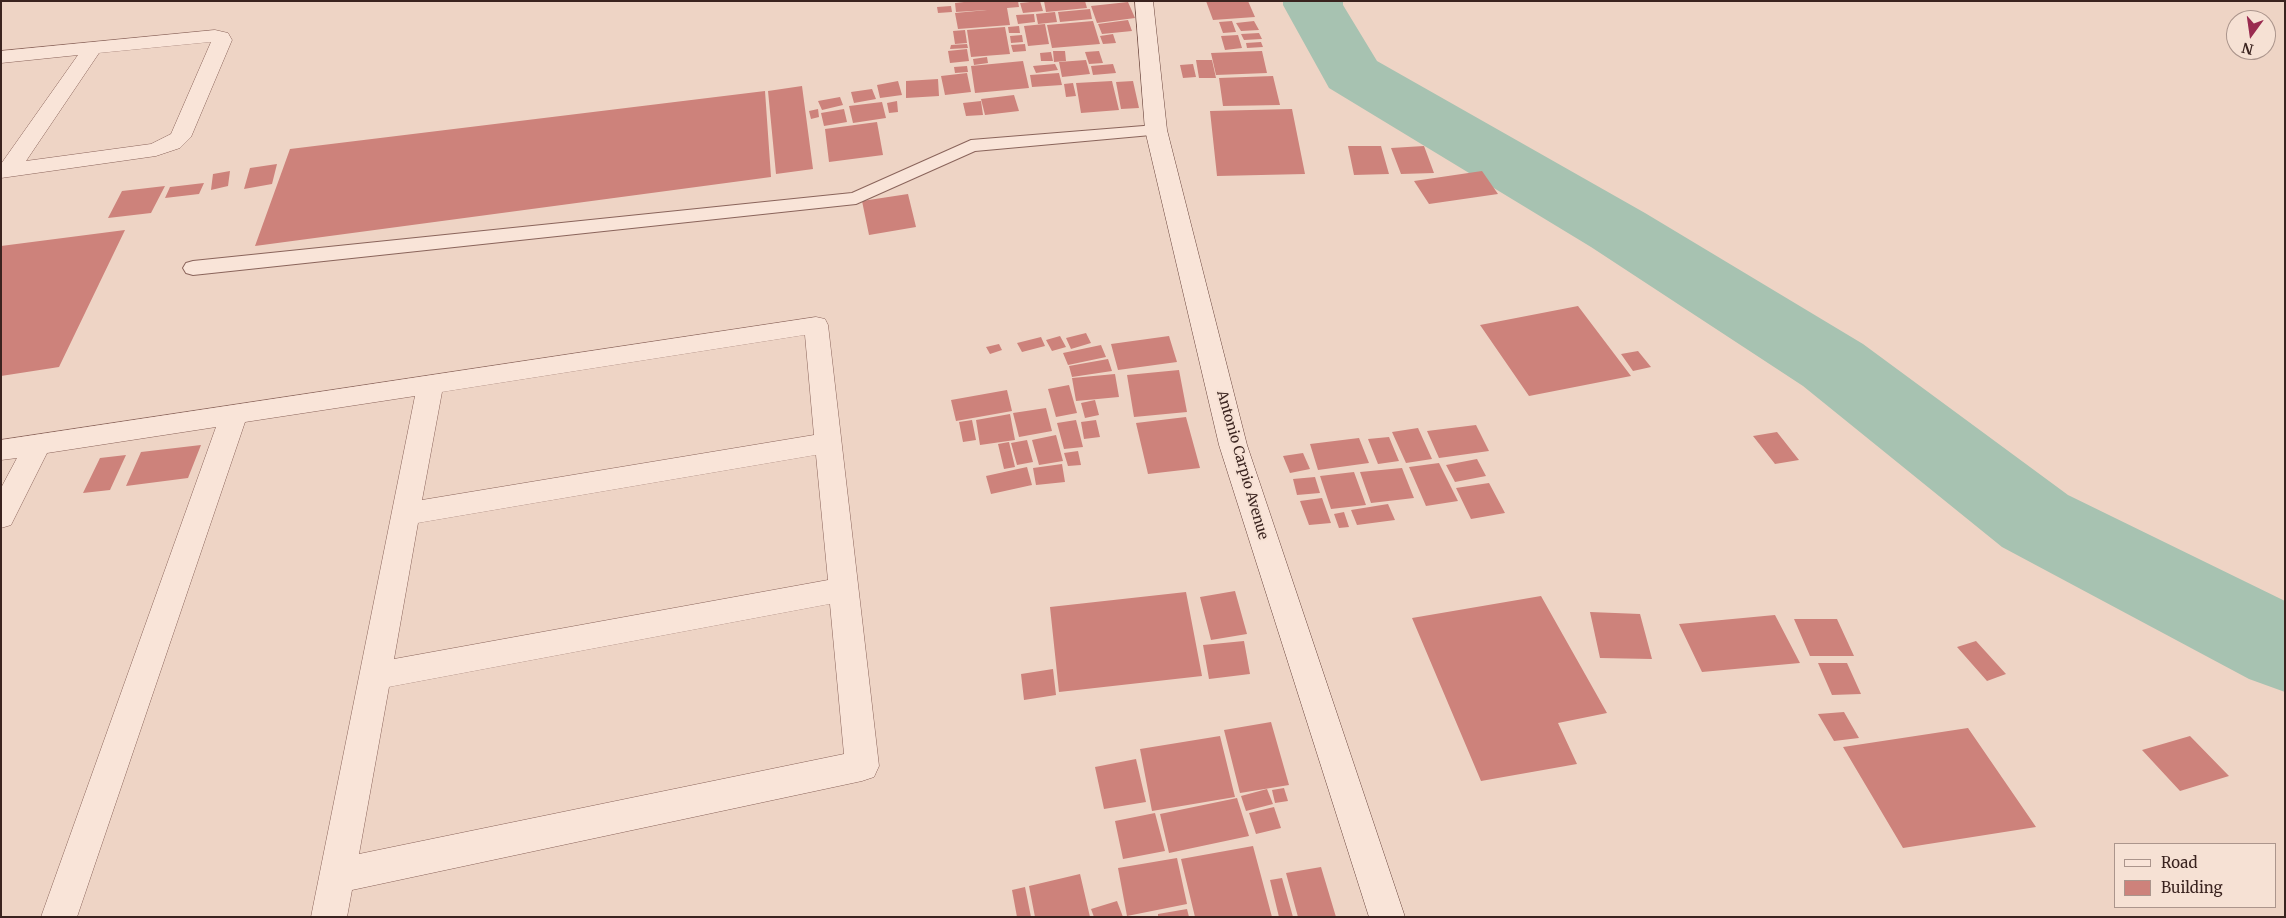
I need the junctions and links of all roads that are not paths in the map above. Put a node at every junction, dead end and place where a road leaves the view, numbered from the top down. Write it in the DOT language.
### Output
graph roads {
  1 [pos="1144,1"];
  2 [pos="92,48"];
  3 [pos="1,57"];
  4 [pos="1156,130"];
  5 [pos="5,170"];
  6 [pos="193,268"];
  7 [pos="430,384"];
  8 [pos="234,414"];
  9 [pos="828,443"];
  10 [pos="37,444"];
  11 [pos="1,450"];
  12 [pos="406,514"];
  13 [pos="1,517"];
  14 [pos="844,589"];
  15 [pos="374,676"];
  16 [pos="336,876"];
  17 [pos="58,917"];
  18 [pos="329,917"];
  19 [pos="1387,917"];
  1 -- 4 [label="street, Antonio Carpio Avenue"];
  2 -- 3 [label="street"];
  2 -- 5 [label="street"];
  2 -- 5 [label="street"];
  4 -- 6 [label="lane"];
  4 -- 19 [label="street, Antonio Carpio Avenue"];
  7 -- 8 [label="street"];
  7 -- 9 [label="street"];
  7 -- 12 [label="street"];
  8 -- 10 [label="street"];
  8 -- 17 [label="street"];
  9 -- 12 [label="street"];
  9 -- 14 [label="street"];
  10 -- 11 [label="street"];
  10 -- 13 [label="street"];
  12 -- 15 [label="street"];
  14 -- 15 [label="street"];
  14 -- 16 [label="street"];
  15 -- 16 [label="street"];
  16 -- 18 [label="street"];
}
